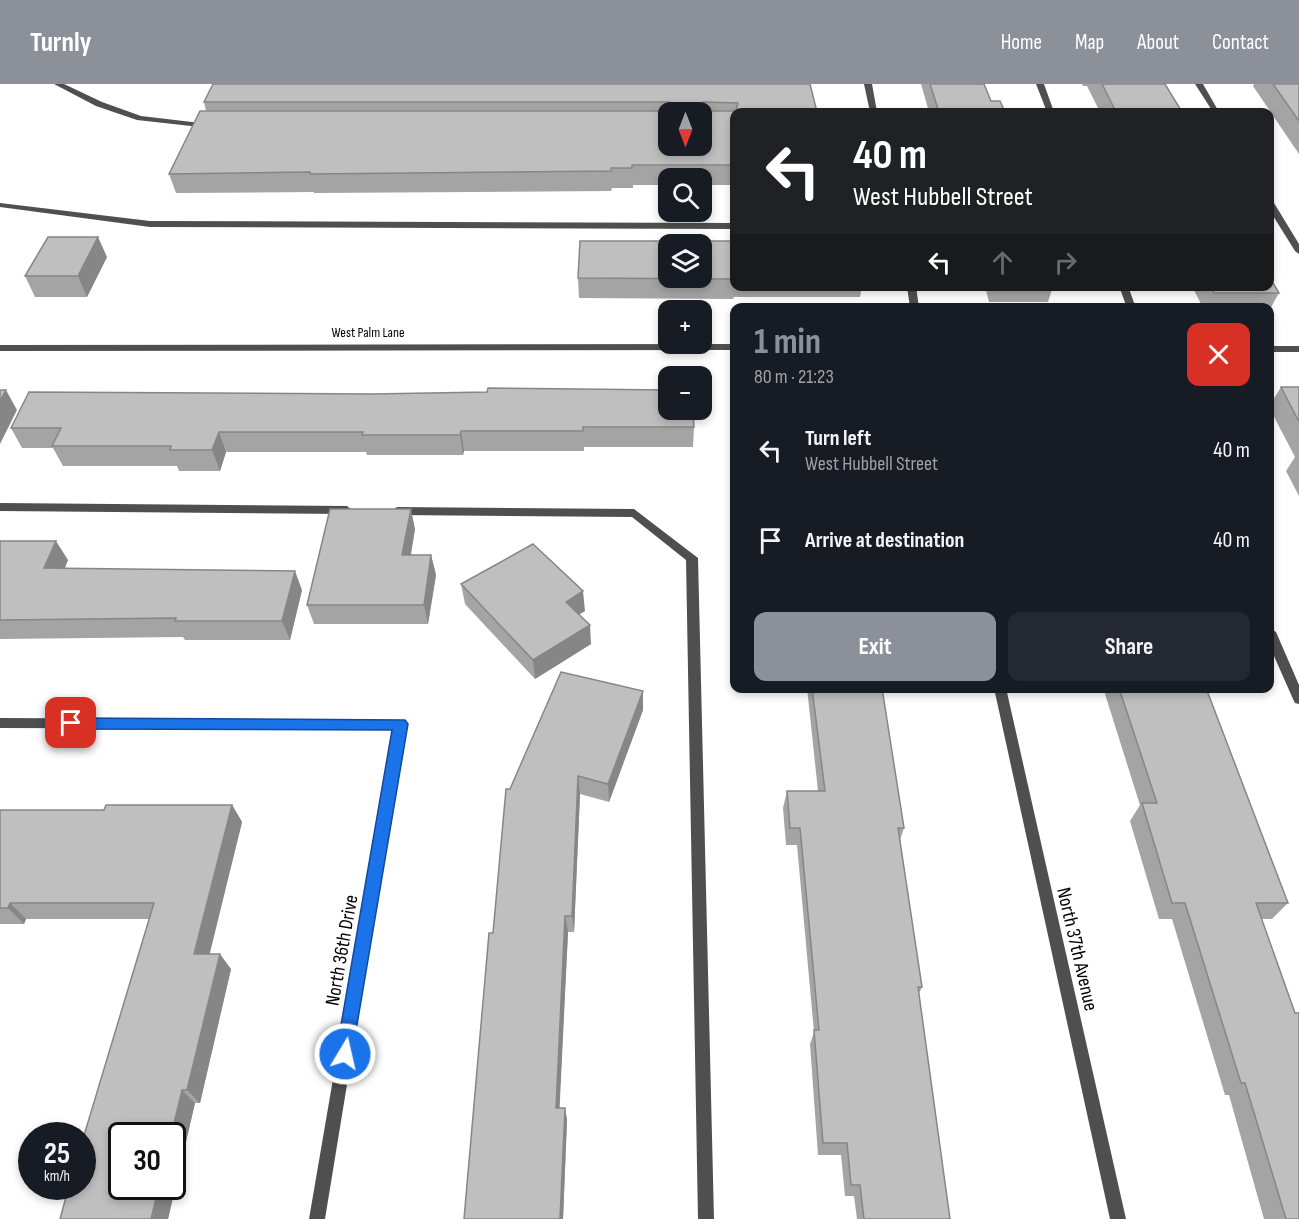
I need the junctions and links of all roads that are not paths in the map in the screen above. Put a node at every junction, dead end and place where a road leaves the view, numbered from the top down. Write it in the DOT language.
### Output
graph roads {
  1 [pos="58,84"];
  2 [pos="868,84"];
  3 [pos="1040,84"];
  4 [pos="1199,84"];
  5 [pos="873,108"];
  6 [pos="1049,108"];
  7 [pos="1214,108"];
  8 [pos="219,126"];
  9 [pos="0,205"];
  10 [pos="1274,210"];
  11 [pos="730,226"];
  12 [pos="1299,251"];
  13 [pos="730,347"];
  14 [pos="0,348"];
  15 [pos="1274,349"];
  16 [pos="1299,349"];
  17 [pos="0,507"];
  18 [pos="359,510"];
  19 [pos="383,510"];
  20 [pos="1274,641"];
  21 [pos="1001,693"];
  22 [pos="1299,699"];
  23 [pos="0,723"];
  24 [pos="317,1219"];
  25 [pos="706,1219"];
  26 [pos="1119,1219"];
  1 -- 8 [label="street"];
  2 -- 5 [label="street"];
  3 -- 6 [label="street"];
  4 -- 7 [label="street"];
  9 -- 11 [label="street"];
  10 -- 12 [label="street"];
  13 -- 14 [label="street, West Palm Lane"];
  15 -- 16 [label="street"];
  17 -- 18 [label="street"];
  19 -- 25 [label="street"];
  20 -- 22 [label="street"];
  21 -- 26 [label="street, North 37th Avenue"];
  23 -- 24 [label="street, North 36th Drive"];
}
